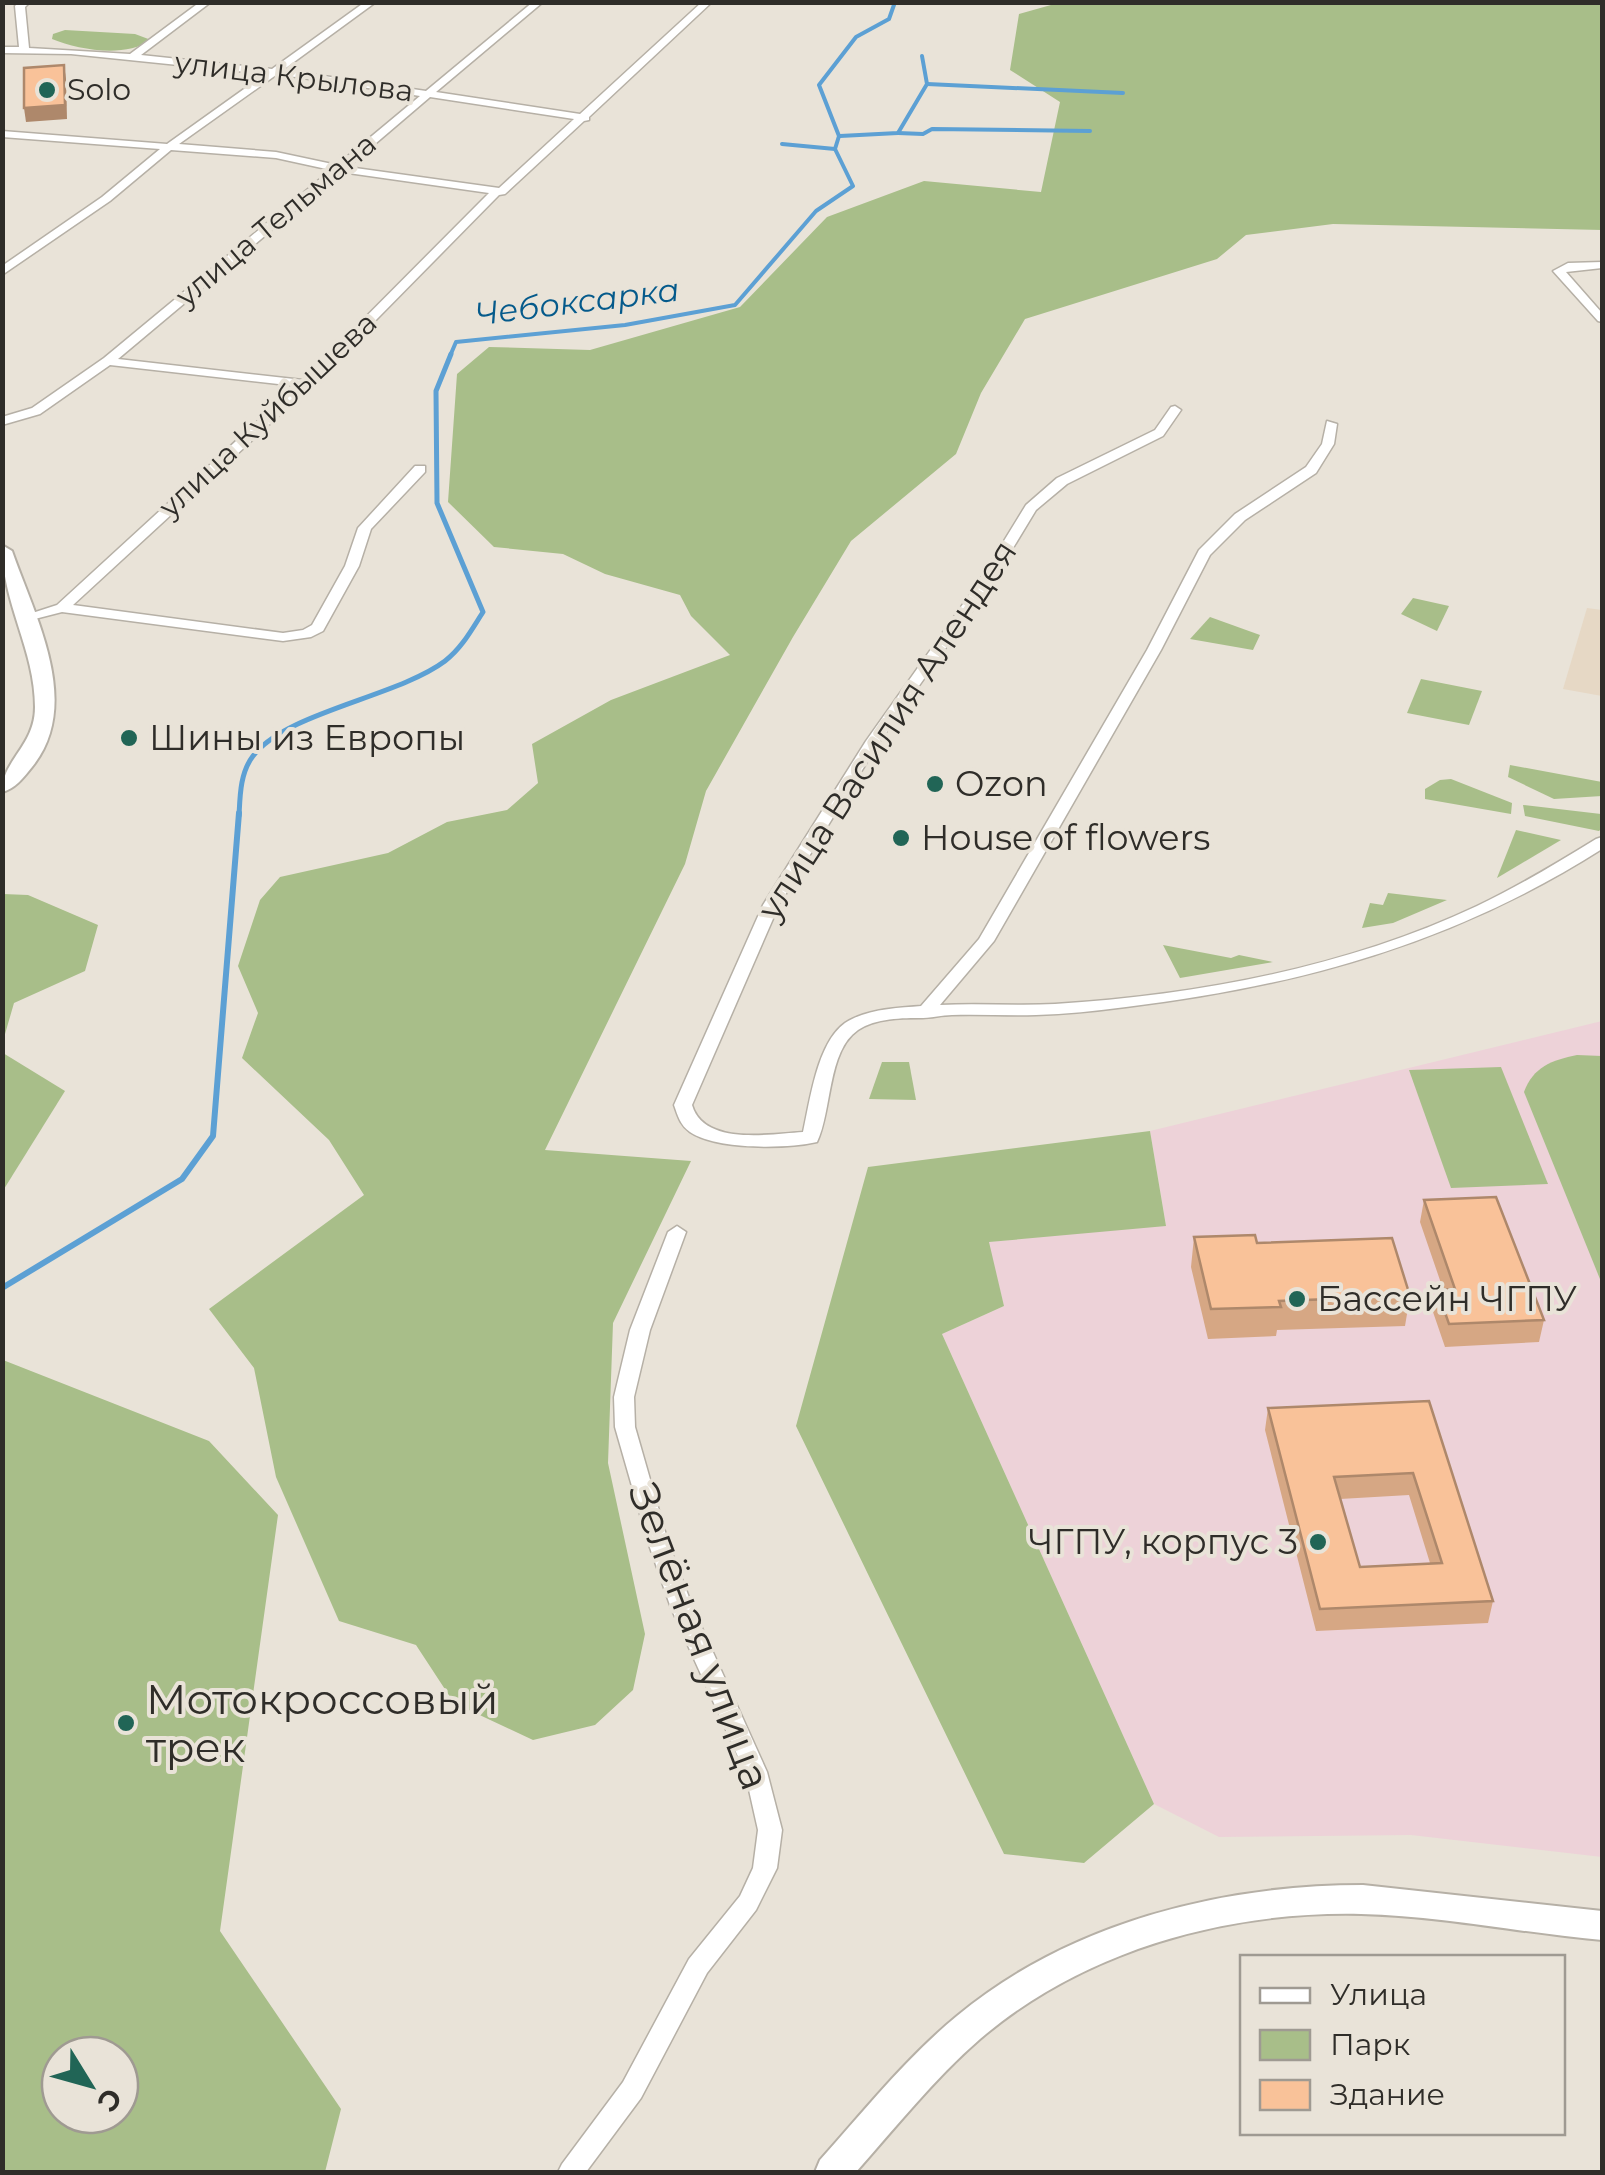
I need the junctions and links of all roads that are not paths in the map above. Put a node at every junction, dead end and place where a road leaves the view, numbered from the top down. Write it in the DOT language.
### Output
graph roads {
  1 [pos="26,2"];
  2 [pos="208,2"];
  3 [pos="372,2"];
  4 [pos="539,2"];
  5 [pos="708,2"];
  6 [pos="24,48"];
  7 [pos="2,50"];
  8 [pos="132,57"];
  9 [pos="271,74"];
  10 [pos="427,94"];
  11 [pos="585,118"];
  12 [pos="2,134"];
  13 [pos="170,146"];
  14 [pos="340,169"];
  15 [pos="498,192"];
  16 [pos="1602,265"];
  17 [pos="2,272"];
  18 [pos="1602,319"];
  19 [pos="108,361"];
  20 [pos="306,384"];
  21 [pos="1175,410"];
  22 [pos="2,421"];
  23 [pos="1331,424"];
  24 [pos="420,468"];
  25 [pos="2,550"];
  26 [pos="62,608"];
  27 [pos="27,617"];
  28 [pos="2,786"];
  29 [pos="1602,842"];
  30 [pos="924,1012"];
  31 [pos="677,1232"];
  32 [pos="1602,1926"];
  33 [pos="571,2172"];
  34 [pos="833,2172"];
  1 -- 6 [label="street"];
  2 -- 8 [label="street"];
  3 -- 9 [label="street"];
  4 -- 10 [label="street, улица Тельмана"];
  5 -- 11 [label="street, улица Куйбышева"];
  6 -- 7 [label="street, улица Крылова"];
  6 -- 8 [label="street, улица Крылова"];
  8 -- 9 [label="street, улица Крылова"];
  9 -- 10 [label="street, улица Крылова"];
  9 -- 13 [label="street"];
  10 -- 11 [label="street, улица Крылова"];
  10 -- 14 [label="street, улица Тельмана"];
  11 -- 15 [label="street, улица Куйбышева"];
  12 -- 13 [label="street"];
  13 -- 14 [label="street"];
  13 -- 17 [label="street"];
  14 -- 15 [label="street"];
  14 -- 19 [label="street, улица Тельмана"];
  15 -- 20 [label="street, улица Куйбышева"];
  16 -- 18 [label="street"];
  19 -- 20 [label="street"];
  19 -- 22 [label="street, улица Тельмана"];
  20 -- 26 [label="street, улица Куйбышева"];
  21 -- 30 [label="street, улица Василия Алендея"];
  23 -- 30 [label="street"];
  24 -- 26 [label="street"];
  25 -- 27 [label="main road"];
  26 -- 27 [label="street, улица Куйбышева"];
  27 -- 28 [label="main road"];
  29 -- 30 [label="street"];
  31 -- 33 [label="street, Зелёная улица"];
  32 -- 34 [label="main road"];
}
